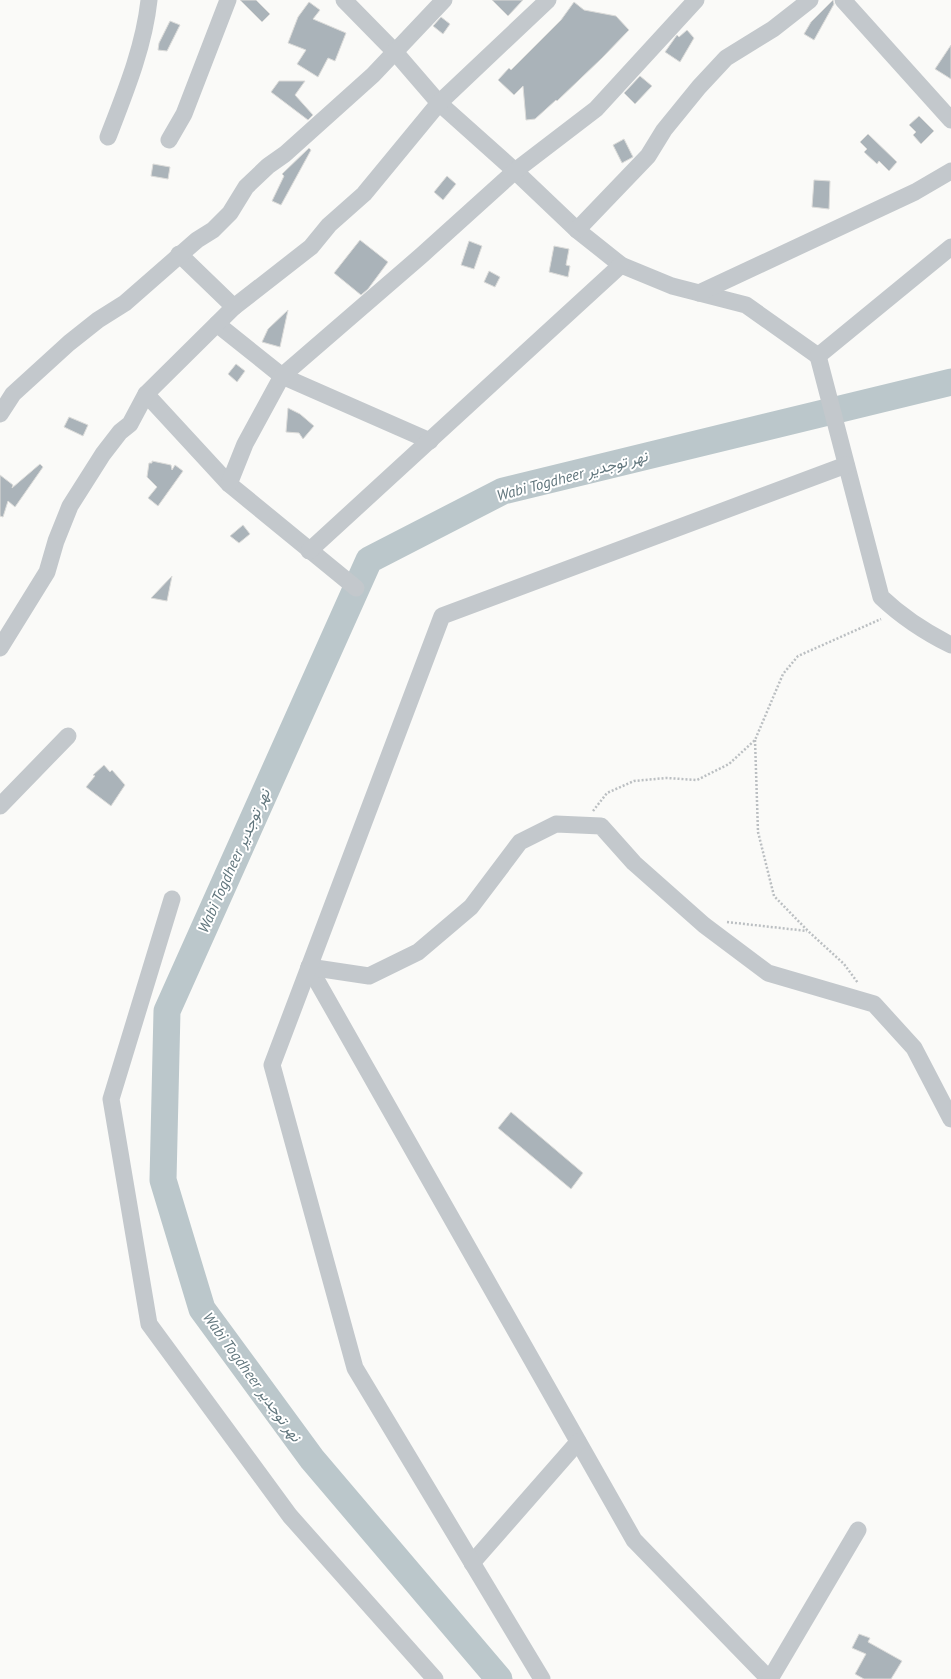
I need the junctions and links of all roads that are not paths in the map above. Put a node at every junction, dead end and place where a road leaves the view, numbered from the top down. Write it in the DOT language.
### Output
graph roads {
  1 [pos="149,0"];
  2 [pos="228,0"];
  3 [pos="344,0"];
  4 [pos="444,0"];
  5 [pos="548,0"];
  6 [pos="696,0"];
  7 [pos="810,0"];
  8 [pos="843,0"];
  9 [pos="395,52"];
  10 [pos="439,103"];
  11 [pos="951,120"];
  12 [pos="108,137"];
  13 [pos="169,140"];
  14 [pos="515,171"];
  15 [pos="951,172"];
  16 [pos="577,230"];
  17 [pos="951,247"];
  18 [pos="179,254"];
  19 [pos="621,265"];
  20 [pos="698,293"];
  21 [pos="234,307"];
  22 [pos="217,324"];
  23 [pos="818,356"];
  24 [pos="282,376"];
  25 [pos="146,394"];
  26 [pos="0,414"];
  27 [pos="430,440"];
  28 [pos="846,465"];
  29 [pos="229,484"];
  30 [pos="309,550"];
  31 [pos="356,588"];
  32 [pos="951,646"];
  33 [pos="0,648"];
  34 [pos="68,736"];
  35 [pos="0,806"];
  36 [pos="172,899"];
  37 [pos="309,967"];
  38 [pos="951,1119"];
  39 [pos="578,1442"];
  40 [pos="858,1530"];
  41 [pos="472,1563"];
  42 [pos="435,1679"];
  43 [pos="542,1679"];
  44 [pos="770,1679"];
  1 -- 12 [label="street"];
  2 -- 13 [label="street"];
  3 -- 9 [label="street"];
  4 -- 9 [label="street"];
  5 -- 10 [label="street"];
  6 -- 14 [label="street"];
  7 -- 16 [label="street"];
  8 -- 11 [label="street"];
  9 -- 10 [label="street"];
  9 -- 18 [label="street"];
  10 -- 14 [label="street"];
  10 -- 21 [label="street"];
  14 -- 16 [label="street"];
  14 -- 24 [label="street"];
  15 -- 20 [label="street"];
  16 -- 19 [label="street"];
  17 -- 23 [label="street"];
  18 -- 21 [label="street"];
  18 -- 26 [label="street"];
  19 -- 20 [label="street"];
  19 -- 27 [label="street"];
  20 -- 23 [label="street"];
  21 -- 22 [label="street"];
  22 -- 24 [label="street"];
  22 -- 25 [label="street"];
  23 -- 28 [label="street"];
  24 -- 27 [label="street"];
  24 -- 29 [label="street"];
  25 -- 29 [label="street"];
  25 -- 33 [label="street"];
  27 -- 30 [label="street"];
  28 -- 32 [label="street"];
  28 -- 37 [label="street"];
  29 -- 30 [label="street"];
  30 -- 31 [label="street"];
  34 -- 35 [label="street"];
  36 -- 42 [label="street"];
  37 -- 38 [label="street"];
  37 -- 39 [label="street"];
  37 -- 41 [label="street"];
  39 -- 41 [label="street"];
  39 -- 44 [label="street"];
  40 -- 44 [label="street"];
  41 -- 43 [label="street"];
}
